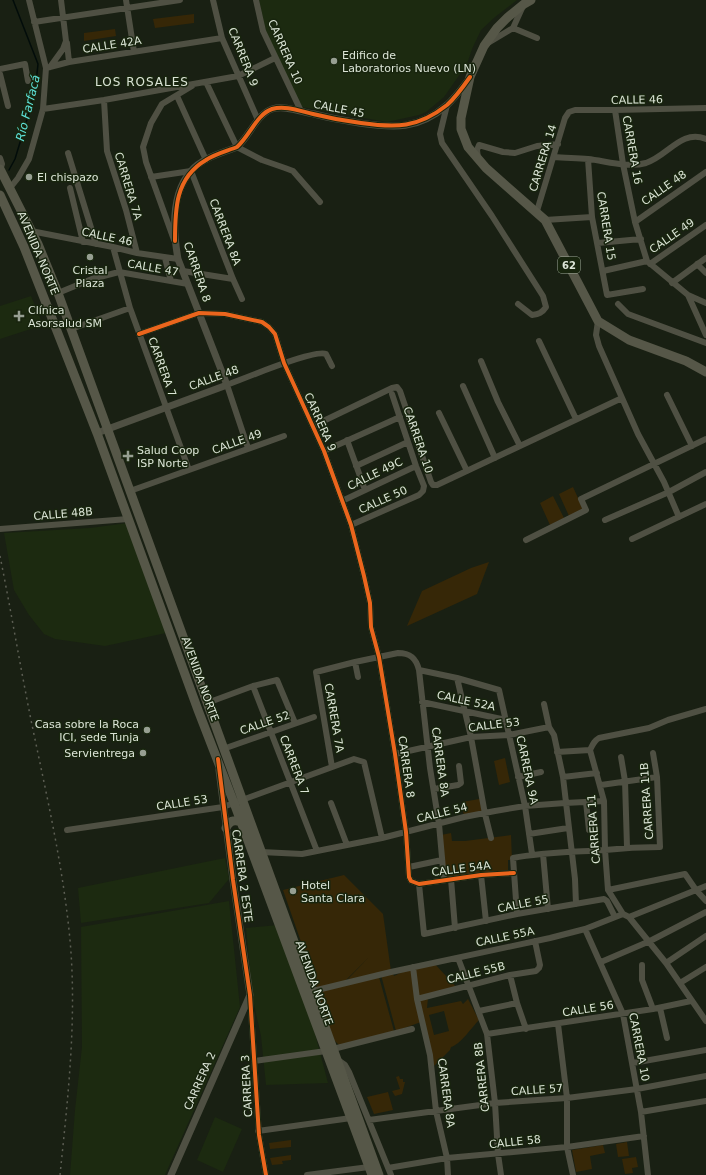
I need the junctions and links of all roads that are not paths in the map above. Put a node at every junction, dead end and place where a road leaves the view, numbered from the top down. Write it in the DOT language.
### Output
graph roads {
  1 [pos="29,0"];
  2 [pos="61,0"];
  3 [pos="126,0"];
  4 [pos="180,0"];
  5 [pos="213,0"];
  6 [pos="256,0"];
  7 [pos="528,2"];
  8 [pos="127,8"];
  9 [pos="64,18"];
  10 [pos="34,22"];
  11 [pos="512,28"];
  12 [pos="222,38"];
  13 [pos="537,38"];
  14 [pos="66,41"];
  15 [pos="484,46"];
  16 [pos="134,52"];
  17 [pos="275,58"];
  18 [pos="69,62"];
  19 [pos="48,67"];
  20 [pos="0,69"];
  21 [pos="0,74"];
  22 [pos="238,76"];
  23 [pos="470,77"];
  24 [pos="28,81"];
  25 [pos="206,82"];
  26 [pos="195,84"];
  27 [pos="177,96"];
  28 [pos="104,100"];
  29 [pos="0,103"];
  30 [pos="447,105"];
  31 [pos="706,108"];
  32 [pos="43,109"];
  33 [pos="301,110"];
  34 [pos="615,110"];
  35 [pos="569,112"];
  36 [pos="258,120"];
  37 [pos="704,138"];
  38 [pos="558,144"];
  39 [pos="237,147"];
  40 [pos="68,153"];
  41 [pos="554,157"];
  42 [pos="0,158"];
  43 [pos="478,158"];
  44 [pos="588,159"];
  45 [pos="206,160"];
  46 [pos="623,164"];
  47 [pos="0,170"];
  48 [pos="191,171"];
  49 [pos="706,172"];
  50 [pos="151,177"];
  51 [pos="10,188"];
  52 [pos="70,188"];
  53 [pos="0,195"];
  54 [pos="320,202"];
  55 [pos="537,211"];
  56 [pos="165,217"];
  57 [pos="175,217"];
  58 [pos="592,217"];
  59 [pos="546,220"];
  60 [pos="635,222"];
  61 [pos="706,225"];
  62 [pos="32,230"];
  63 [pos="641,239"];
  64 [pos="175,241"];
  65 [pos="83,242"];
  66 [pos="598,243"];
  67 [pos="96,244"];
  68 [pos="113,247"];
  69 [pos="137,253"];
  70 [pos="165,258"];
  71 [pos="706,258"];
  72 [pos="178,259"];
  73 [pos="648,262"];
  74 [pos="697,264"];
  75 [pos="183,270"];
  76 [pos="602,271"];
  77 [pos="119,272"];
  78 [pos="706,273"];
  79 [pos="233,279"];
  80 [pos="172,282"];
  81 [pos="672,283"];
  82 [pos="188,284"];
  83 [pos="643,290"];
  84 [pos="58,292"];
  85 [pos="688,295"];
  86 [pos="242,299"];
  87 [pos="706,303"];
  88 [pos="518,304"];
  89 [pos="618,304"];
  90 [pos="130,308"];
  91 [pos="199,313"];
  92 [pos="598,321"];
  93 [pos="71,329"];
  94 [pos="139,334"];
  95 [pos="706,335"];
  96 [pos="539,341"];
  97 [pos="706,343"];
  98 [pos="481,361"];
  99 [pos="284,363"];
  100 [pos="332,366"];
  101 [pos="706,372"];
  102 [pos="227,385"];
  103 [pos="463,386"];
  104 [pos="392,394"];
  105 [pos="667,395"];
  106 [pos="622,398"];
  107 [pos="166,407"];
  108 [pos="439,413"];
  109 [pos="400,416"];
  110 [pos="576,419"];
  111 [pos="313,426"];
  112 [pos="107,429"];
  113 [pos="97,433"];
  114 [pos="284,436"];
  115 [pos="706,439"];
  116 [pos="347,440"];
  117 [pos="408,442"];
  118 [pos="520,446"];
  119 [pos="692,446"];
  120 [pos="248,448"];
  121 [pos="324,450"];
  122 [pos="495,458"];
  123 [pos="654,465"];
  124 [pos="356,466"];
  125 [pos="416,466"];
  126 [pos="189,470"];
  127 [pos="467,471"];
  128 [pos="706,472"];
  129 [pos="365,490"];
  130 [pos="130,491"];
  131 [pos="423,491"];
  132 [pos="669,492"];
  133 [pos="342,501"];
  134 [pos="706,504"];
  135 [pos="679,516"];
  136 [pos="128,519"];
  137 [pos="605,520"];
  138 [pos="351,525"];
  139 [pos="0,529"];
  140 [pos="632,539"];
  141 [pos="526,540"];
  142 [pos="379,656"];
  143 [pos="355,662"];
  144 [pos="418,670"];
  145 [pos="358,677"];
  146 [pos="457,678"];
  147 [pos="253,686"];
  148 [pos="422,702"];
  149 [pos="207,703"];
  150 [pos="544,704"];
  151 [pos="706,709"];
  152 [pos="465,711"];
  153 [pos="314,717"];
  154 [pos="506,720"];
  155 [pos="295,723"];
  156 [pos="549,727"];
  157 [pos="270,732"];
  158 [pos="509,735"];
  159 [pos="471,737"];
  160 [pos="428,747"];
  161 [pos="223,749"];
  162 [pos="590,750"];
  163 [pos="557,752"];
  164 [pos="653,753"];
  165 [pos="395,754"];
  166 [pos="621,757"];
  167 [pos="218,759"];
  168 [pos="459,766"];
  169 [pos="332,768"];
  170 [pos="541,772"];
  171 [pos="597,773"];
  172 [pos="518,776"];
  173 [pos="563,777"];
  174 [pos="657,777"];
  175 [pos="625,781"];
  176 [pos="290,783"];
  177 [pos="601,785"];
  178 [pos="434,789"];
  179 [pos="604,801"];
  180 [pos="239,802"];
  181 [pos="565,802"];
  182 [pos="586,802"];
  183 [pos="331,803"];
  184 [pos="525,806"];
  185 [pos="223,807"];
  186 [pos="484,814"];
  187 [pos="241,822"];
  188 [pos="439,824"];
  189 [pos="226,828"];
  190 [pos="568,828"];
  191 [pos="67,830"];
  192 [pos="588,830"];
  193 [pos="406,832"];
  194 [pos="529,834"];
  195 [pos="382,838"];
  196 [pos="491,838"];
  197 [pos="347,845"];
  198 [pos="627,847"];
  199 [pos="605,850"];
  200 [pos="317,851"];
  201 [pos="572,851"];
  202 [pos="261,852"];
  203 [pos="532,854"];
  204 [pos="543,854"];
  205 [pos="442,860"];
  206 [pos="409,867"];
  207 [pos="514,873"];
  208 [pos="481,875"];
  209 [pos="451,879"];
  210 [pos="444,880"];
  211 [pos="411,881"];
  212 [pos="419,884"];
  213 [pos="706,886"];
  214 [pos="608,890"];
  215 [pos="696,890"];
  216 [pos="706,901"];
  217 [pos="576,904"];
  218 [pos="548,909"];
  219 [pos="706,912"];
  220 [pos="517,914"];
  221 [pos="626,916"];
  222 [pos="615,917"];
  223 [pos="486,921"];
  224 [pos="455,928"];
  225 [pos="586,929"];
  226 [pos="706,936"];
  227 [pos="535,941"];
  228 [pos="650,941"];
  229 [pos="458,958"];
  230 [pos="601,962"];
  231 [pos="666,963"];
  232 [pos="642,965"];
  233 [pos="413,967"];
  234 [pos="706,967"];
  235 [pos="510,975"];
  236 [pos="680,983"];
  237 [pos="468,985"];
  238 [pos="313,991"];
  239 [pos="250,995"];
  240 [pos="417,999"];
  241 [pos="691,1001"];
  242 [pos="517,1003"];
  243 [pos="657,1008"];
  244 [pos="479,1011"];
  245 [pos="623,1014"];
  246 [pos="706,1021"];
  247 [pos="558,1024"];
  248 [pos="412,1029"];
  249 [pos="526,1029"];
  250 [pos="487,1034"];
  251 [pos="667,1038"];
  252 [pos="330,1050"];
  253 [pos="706,1050"];
  254 [pos="336,1059"];
  255 [pos="254,1061"];
  256 [pos="633,1063"];
  257 [pos="706,1076"];
  258 [pos="637,1089"];
  259 [pos="567,1098"];
  260 [pos="706,1101"];
  261 [pos="496,1103"];
  262 [pos="436,1111"];
  263 [pos="641,1112"];
  264 [pos="351,1118"];
  265 [pos="369,1120"];
  266 [pos="258,1131"];
  267 [pos="644,1136"];
  268 [pos="567,1147"];
  269 [pos="498,1154"];
  270 [pos="447,1158"];
  271 [pos="388,1168"];
  272 [pos="371,1171"];
  273 [pos="317,1174"];
  274 [pos="171,1175"];
  275 [pos="266,1175"];
  276 [pos="306,1175"];
  277 [pos="379,1175"];
  278 [pos="391,1175"];
  279 [pos="448,1175"];
  280 [pos="501,1175"];
  281 [pos="572,1175"];
  282 [pos="648,1175"];
  1 -- 10 [label="street"];
  2 -- 9 [label="street"];
  3 -- 8 [label="street"];
  4 -- 8 [label="street"];
  5 -- 12 [label="street, CARRERA 9"];
  6 -- 17 [label="street, CARRERA 10"];
  7 -- 11 [label="street"];
  7 -- 15 [label="main road, 62"];
  8 -- 9 [label="street"];
  8 -- 16 [label="street"];
  9 -- 10 [label="street"];
  9 -- 14 [label="street"];
  10 -- 19 [label="street"];
  11 -- 13 [label="street"];
  11 -- 15 [label="street"];
  12 -- 16 [label="street, CALLE 42A"];
  12 -- 22 [label="street, CARRERA 9"];
  14 -- 18 [label="street"];
  14 -- 19 [label="street"];
  15 -- 23 [label="main road, 62"];
  16 -- 18 [label="street, CALLE 42A"];
  17 -- 22 [label="street"];
  17 -- 33 [label="street, CARRERA 10"];
  18 -- 19 [label="street, CALLE 42A"];
  19 -- 32 [label="street"];
  20 -- 24 [label="street"];
  21 -- 29 [label="street"];
  22 -- 25 [label="street"];
  22 -- 36 [label="street, CARRERA 9"];
  23 -- 30 [label="street, CALLE 45"];
  23 -- 43 [label="main road, 62"];
  25 -- 26 [label="street"];
  25 -- 39 [label="street"];
  26 -- 27 [label="street"];
  26 -- 28 [label="street"];
  27 -- 45 [label="street"];
  27 -- 50 [label="street, CARRERA 8"];
  28 -- 32 [label="street"];
  28 -- 69 [label="street, CARRERA 7A"];
  30 -- 33 [label="street, CALLE 45"];
  30 -- 88 [label="street"];
  31 -- 34 [label="street, CALLE 46"];
  32 -- 51 [label="street"];
  33 -- 36 [label="street, CALLE 45"];
  34 -- 35 [label="street, CALLE 46"];
  34 -- 46 [label="street, CARRERA 16"];
  35 -- 38 [label="street, CARRERA 14"];
  36 -- 39 [label="street, CALLE 45"];
  37 -- 46 [label="street"];
  38 -- 41 [label="street, CARRERA 14"];
  38 -- 43 [label="street"];
  39 -- 45 [label="street, CALLE 45"];
  39 -- 54 [label="street"];
  40 -- 67 [label="street"];
  41 -- 44 [label="street"];
  41 -- 55 [label="street, CARRERA 14"];
  42 -- 47 [label="street"];
  43 -- 55 [label="main road, 62"];
  44 -- 46 [label="street"];
  44 -- 58 [label="street, CARRERA 15"];
  45 -- 48 [label="street, CALLE 45"];
  46 -- 60 [label="street, CARRERA 16"];
  47 -- 51 [label="main road, AVENIDA NORTE"];
  48 -- 50 [label="street"];
  48 -- 57 [label="street"];
  48 -- 79 [label="street, CARRERA 8A"];
  49 -- 60 [label="street, CALLE 48"];
  50 -- 56 [label="street, CARRERA 8"];
  51 -- 62 [label="main road, AVENIDA NORTE"];
  52 -- 65 [label="street"];
  53 -- 113 [label="main road, AVENIDA NORTE"];
  55 -- 59 [label="main road, 62"];
  56 -- 57 [label="street"];
  56 -- 64 [label="street, CARRERA 8"];
  57 -- 64 [label="street"];
  58 -- 59 [label="street"];
  58 -- 66 [label="street, CARRERA 15"];
  59 -- 92 [label="main road, 62"];
  60 -- 63 [label="street, CARRERA 16"];
  61 -- 73 [label="street, CALLE 49"];
  62 -- 65 [label="street, CALLE 46"];
  62 -- 84 [label="main road, AVENIDA NORTE"];
  63 -- 66 [label="street"];
  63 -- 73 [label="street, CARRERA 16"];
  64 -- 72 [label="street, CARRERA 8"];
  65 -- 67 [label="street, CALLE 46"];
  66 -- 76 [label="street, CARRERA 15"];
  67 -- 68 [label="street, CALLE 46"];
  68 -- 69 [label="street, CALLE 46"];
  68 -- 77 [label="street, CARRERA 7"];
  69 -- 70 [label="street, CALLE 46"];
  70 -- 72 [label="street, CALLE 46"];
  70 -- 80 [label="street"];
  71 -- 74 [label="street"];
  72 -- 75 [label="street, CARRERA 8"];
  73 -- 76 [label="street, CALLE 49"];
  73 -- 81 [label="street"];
  74 -- 78 [label="street"];
  74 -- 81 [label="street"];
  75 -- 79 [label="street"];
  75 -- 82 [label="street, CARRERA 8"];
  76 -- 83 [label="street, CARRERA 15"];
  77 -- 80 [label="street, CALLE 47"];
  77 -- 84 [label="street, CALLE 47"];
  77 -- 90 [label="street, CARRERA 7"];
  79 -- 86 [label="street, CARRERA 8A"];
  80 -- 82 [label="street, CALLE 47"];
  81 -- 85 [label="street"];
  82 -- 91 [label="street, CARRERA 8"];
  84 -- 93 [label="main road, AVENIDA NORTE"];
  85 -- 87 [label="street"];
  85 -- 95 [label="street"];
  89 -- 97 [label="street"];
  90 -- 93 [label="street"];
  90 -- 94 [label="street, CARRERA 7"];
  91 -- 94 [label="street"];
  91 -- 99 [label="street, CARRERA 9"];
  91 -- 102 [label="street, CARRERA 8"];
  92 -- 101 [label="main road"];
  92 -- 106 [label="street"];
  93 -- 112 [label="main road, AVENIDA NORTE"];
  94 -- 107 [label="street, CARRERA 7"];
  96 -- 110 [label="street"];
  98 -- 118 [label="street"];
  99 -- 100 [label="street, CALLE 48"];
  99 -- 102 [label="street, CALLE 48"];
  99 -- 111 [label="street, CARRERA 9"];
  102 -- 107 [label="street, CALLE 48"];
  102 -- 120 [label="street, CARRERA 8"];
  103 -- 122 [label="street"];
  104 -- 109 [label="street, CARRERA 10"];
  105 -- 119 [label="street"];
  106 -- 110 [label="street"];
  106 -- 123 [label="street"];
  107 -- 112 [label="street, CALLE 48"];
  107 -- 126 [label="street, CARRERA 7"];
  108 -- 127 [label="street"];
  109 -- 116 [label="street"];
  109 -- 117 [label="street, CARRERA 10"];
  110 -- 118 [label="street"];
  111 -- 121 [label="street, CARRERA 9"];
  111 -- 127 [label="street"];
  112 -- 113 [label="street, CALLE 48"];
  112 -- 130 [label="main road, AVENIDA NORTE"];
  113 -- 136 [label="main road, AVENIDA NORTE"];
  114 -- 120 [label="street, CALLE 49"];
  115 -- 119 [label="street"];
  116 -- 121 [label="street"];
  116 -- 124 [label="street"];
  117 -- 124 [label="street"];
  117 -- 125 [label="street, CARRERA 10"];
  118 -- 122 [label="street"];
  119 -- 123 [label="street"];
  120 -- 126 [label="street, CALLE 49"];
  121 -- 133 [label="street, CARRERA 9"];
  122 -- 127 [label="street"];
  123 -- 132 [label="street"];
  123 -- 141 [label="street"];
  124 -- 129 [label="street"];
  125 -- 129 [label="street, CALLE 49C"];
  125 -- 131 [label="street, CARRERA 10"];
  126 -- 130 [label="street, CALLE 49"];
  128 -- 132 [label="street"];
  129 -- 133 [label="street, CALLE 49C"];
  130 -- 149 [label="main road, AVENIDA NORTE"];
  131 -- 138 [label="street, CALLE 50"];
  132 -- 135 [label="street"];
  132 -- 137 [label="street"];
  133 -- 138 [label="street, CARRERA 9"];
  134 -- 135 [label="street"];
  135 -- 140 [label="street"];
  136 -- 139 [label="street, CALLE 48B"];
  136 -- 167 [label="main road, AVENIDA NORTE"];
  138 -- 142 [label="street, CARRERA 8"];
  142 -- 143 [label="street"];
  142 -- 144 [label="street"];
  142 -- 165 [label="street, CARRERA 8"];
  143 -- 145 [label="street"];
  143 -- 169 [label="street, CARRERA 7A"];
  144 -- 146 [label="street"];
  144 -- 148 [label="street, CARRERA 8A"];
  146 -- 152 [label="street"];
  146 -- 154 [label="street, CARRERA 9A"];
  147 -- 149 [label="street"];
  147 -- 155 [label="street"];
  147 -- 157 [label="street, CARRERA 7"];
  148 -- 152 [label="street, CALLE 52A"];
  148 -- 160 [label="street, CARRERA 8A"];
  149 -- 161 [label="main road, AVENIDA NORTE"];
  150 -- 156 [label="street"];
  151 -- 162 [label="street"];
  152 -- 154 [label="street, CALLE 52A"];
  152 -- 159 [label="street"];
  153 -- 155 [label="street, CALLE 52"];
  154 -- 158 [label="street, CARRERA 9A"];
  155 -- 157 [label="street, CALLE 52"];
  156 -- 158 [label="street, CALLE 53"];
  156 -- 163 [label="street"];
  157 -- 161 [label="street, CALLE 52"];
  157 -- 176 [label="street, CARRERA 7"];
  158 -- 159 [label="street, CALLE 53"];
  158 -- 172 [label="street, CARRERA 9A"];
  159 -- 160 [label="street, CALLE 53"];
  159 -- 186 [label="street"];
  160 -- 165 [label="street, CALLE 53"];
  160 -- 178 [label="street, CARRERA 8A"];
  161 -- 180 [label="main road, AVENIDA NORTE"];
  162 -- 163 [label="street"];
  162 -- 171 [label="street, CARRERA 11"];
  163 -- 173 [label="street"];
  164 -- 174 [label="street, CARRERA 11B"];
  165 -- 193 [label="street, CARRERA 8"];
  166 -- 175 [label="street"];
  167 -- 180 [label="main road, AVENIDA NORTE"];
  167 -- 185 [label="street, CARRERA 2 ESTE"];
  168 -- 178 [label="street"];
  169 -- 176 [label="street, CALLE 53"];
  169 -- 195 [label="street, CALLE 53"];
  170 -- 172 [label="street"];
  171 -- 173 [label="street"];
  171 -- 177 [label="street, CARRERA 11"];
  172 -- 184 [label="street, CARRERA 9A"];
  173 -- 181 [label="street"];
  174 -- 175 [label="street"];
  174 -- 198 [label="street, CARRERA 11B"];
  175 -- 177 [label="street"];
  175 -- 198 [label="street"];
  176 -- 180 [label="street, CALLE 53"];
  176 -- 200 [label="street, CARRERA 7"];
  177 -- 179 [label="street, CARRERA 11"];
  178 -- 188 [label="street, CARRERA 8A"];
  179 -- 182 [label="street, CALLE 54"];
  179 -- 199 [label="street, CARRERA 11"];
  180 -- 185 [label="street, CALLE 53"];
  180 -- 187 [label="main road, AVENIDA NORTE"];
  180 -- 202 [label="main road, AVENIDA NORTE"];
  181 -- 182 [label="street, CALLE 54"];
  181 -- 184 [label="street, CALLE 54"];
  181 -- 190 [label="street"];
  182 -- 192 [label="street"];
  183 -- 197 [label="street"];
  184 -- 186 [label="street, CALLE 54"];
  184 -- 194 [label="street, CARRERA 9A"];
  185 -- 189 [label="street, CARRERA 2 ESTE"];
  185 -- 191 [label="street, CALLE 53"];
  186 -- 188 [label="street, CALLE 54"];
  186 -- 196 [label="street"];
  187 -- 189 [label="main road"];
  187 -- 252 [label="main road, AVENIDA NORTE"];
  188 -- 193 [label="street, CALLE 54"];
  188 -- 205 [label="street, CARRERA 8A"];
  189 -- 239 [label="street, CARRERA 2 ESTE"];
  190 -- 194 [label="street"];
  190 -- 201 [label="street"];
  193 -- 195 [label="street, CALLE 54"];
  193 -- 206 [label="street, CARRERA 8"];
  194 -- 203 [label="street, CARRERA 9A"];
  195 -- 197 [label="street, CALLE 54"];
  197 -- 200 [label="street, CALLE 54"];
  198 -- 199 [label="street"];
  199 -- 201 [label="street"];
  199 -- 214 [label="street, CARRERA 11"];
  200 -- 202 [label="street, CALLE 54"];
  201 -- 204 [label="street"];
  201 -- 217 [label="street"];
  202 -- 238 [label="main road, AVENIDA NORTE"];
  203 -- 204 [label="street"];
  203 -- 207 [label="street"];
  204 -- 218 [label="street"];
  205 -- 206 [label="street"];
  205 -- 210 [label="street, CARRERA 8A"];
  206 -- 211 [label="street, CARRERA 8"];
  207 -- 208 [label="street, CALLE 54A"];
  207 -- 220 [label="street"];
  208 -- 209 [label="street, CALLE 54A"];
  208 -- 223 [label="street"];
  209 -- 210 [label="street, CALLE 54A"];
  209 -- 224 [label="street"];
  210 -- 212 [label="street, CALLE 54A"];
  211 -- 212 [label="street, CALLE 54A"];
  212 -- 224 [label="street, CALLE 55"];
  213 -- 215 [label="street"];
  214 -- 215 [label="street"];
  214 -- 221 [label="street, CARRERA 11"];
  215 -- 216 [label="street"];
  215 -- 221 [label="street, CALLE 55A"];
  217 -- 218 [label="street, CALLE 55"];
  217 -- 222 [label="street, CALLE 55"];
  218 -- 220 [label="street, CALLE 55"];
  219 -- 228 [label="street"];
  220 -- 223 [label="street, CALLE 55"];
  221 -- 222 [label="street, CALLE 55A"];
  221 -- 228 [label="street, CARRERA 11"];
  222 -- 225 [label="street, CALLE 55A"];
  223 -- 224 [label="street, CALLE 55"];
  225 -- 227 [label="street, CALLE 55A"];
  225 -- 230 [label="street, CARRERA 10"];
  226 -- 231 [label="street"];
  227 -- 229 [label="street, CALLE 55A"];
  227 -- 235 [label="street, CALLE 55B"];
  228 -- 230 [label="street"];
  228 -- 231 [label="street, CARRERA 11"];
  229 -- 233 [label="street, CALLE 55A"];
  229 -- 237 [label="street, CARRERA 8B"];
  230 -- 245 [label="street, CARRERA 10"];
  231 -- 236 [label="street, CARRERA 11"];
  232 -- 243 [label="street"];
  233 -- 238 [label="street, CALLE 55A"];
  233 -- 240 [label="street, CARRERA 8A"];
  234 -- 236 [label="street"];
  235 -- 237 [label="street, CALLE 55B"];
  235 -- 242 [label="street"];
  236 -- 241 [label="street, CARRERA 11"];
  237 -- 240 [label="street, CALLE 55B"];
  237 -- 244 [label="street, CARRERA 8B"];
  238 -- 252 [label="main road, AVENIDA NORTE"];
  239 -- 255 [label="street, CARRERA 3"];
  239 -- 274 [label="street, CARRERA 2"];
  240 -- 262 [label="street, CARRERA 8A"];
  241 -- 243 [label="street, CALLE 56"];
  241 -- 246 [label="street, CARRERA 11"];
  242 -- 244 [label="street"];
  242 -- 249 [label="street"];
  243 -- 245 [label="street, CALLE 56"];
  243 -- 251 [label="street"];
  244 -- 250 [label="street, CARRERA 8B"];
  245 -- 247 [label="street, CALLE 56"];
  245 -- 256 [label="street, CARRERA 10"];
  247 -- 249 [label="street, CALLE 56"];
  247 -- 259 [label="street"];
  248 -- 252 [label="street"];
  249 -- 250 [label="street, CALLE 56"];
  250 -- 261 [label="street, CARRERA 8B"];
  252 -- 254 [label="main road, AVENIDA NORTE"];
  252 -- 255 [label="street"];
  252 -- 264 [label="main road, AVENIDA NORTE"];
  253 -- 256 [label="street"];
  254 -- 265 [label="street, AVENIDA NORTE"];
  254 -- 277 [label="main road, AVENIDA NORTE"];
  255 -- 266 [label="street, CARRERA 3"];
  256 -- 258 [label="street, CARRERA 10"];
  257 -- 258 [label="street, CALLE 57"];
  258 -- 259 [label="street, CALLE 57"];
  258 -- 263 [label="street, CARRERA 10"];
  259 -- 261 [label="street, CALLE 57"];
  259 -- 268 [label="street"];
  260 -- 263 [label="street"];
  261 -- 262 [label="street, CALLE 57"];
  261 -- 269 [label="street, CARRERA 8B"];
  262 -- 265 [label="street, CALLE 57"];
  262 -- 270 [label="street, CARRERA 8A"];
  263 -- 267 [label="street, CARRERA 10"];
  264 -- 266 [label="street"];
  264 -- 272 [label="main road, AVENIDA NORTE"];
  265 -- 271 [label="street, AVENIDA NORTE"];
  266 -- 275 [label="street, CARRERA 3"];
  267 -- 268 [label="street, CALLE 58"];
  267 -- 282 [label="street, CARRERA 10"];
  268 -- 269 [label="street, CALLE 58"];
  268 -- 281 [label="street"];
  269 -- 270 [label="street, CALLE 58"];
  269 -- 280 [label="street, CARRERA 8B"];
  270 -- 271 [label="street, CALLE 58"];
  270 -- 279 [label="street, CARRERA 8A"];
  271 -- 278 [label="street, AVENIDA NORTE"];
  272 -- 273 [label="street"];
  273 -- 276 [label="street"];
}
